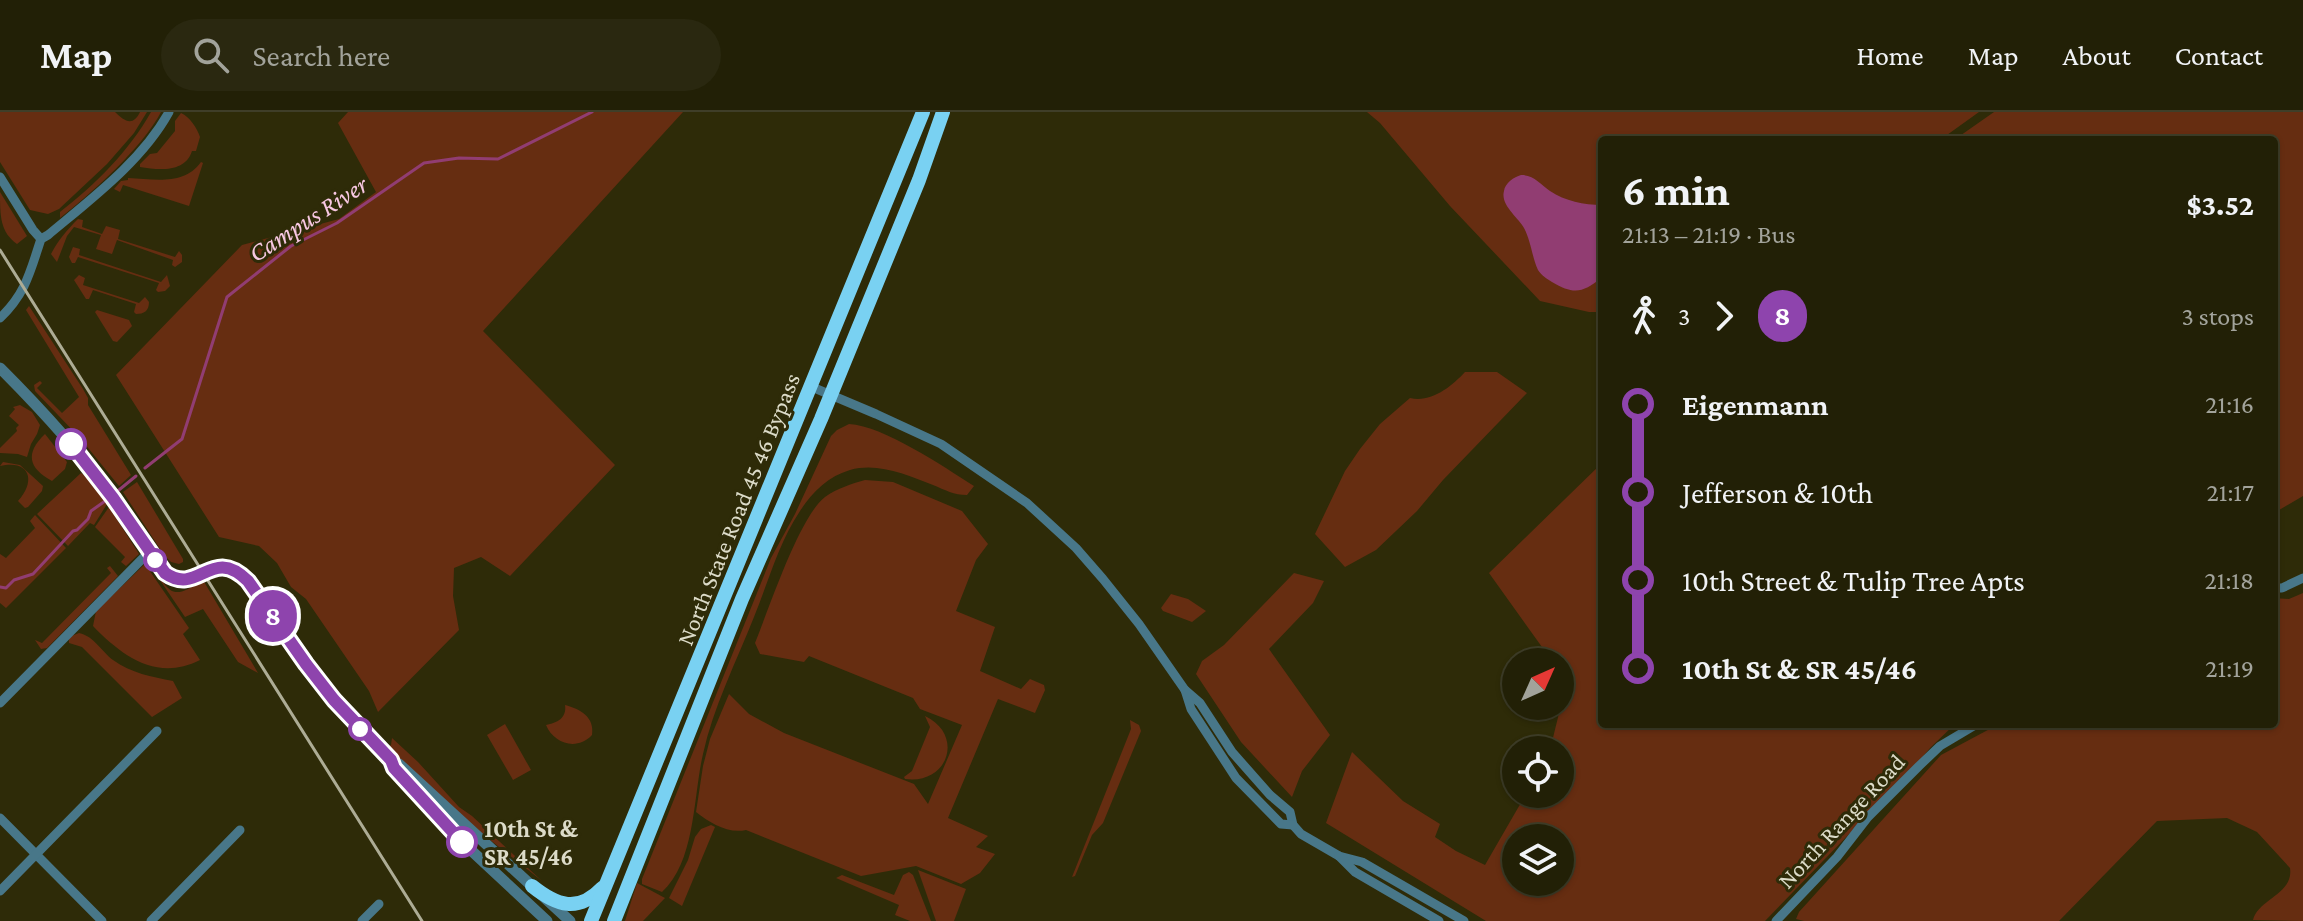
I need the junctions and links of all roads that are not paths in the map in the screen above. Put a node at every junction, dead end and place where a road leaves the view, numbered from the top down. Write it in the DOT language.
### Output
graph roads {
  1 [pos="169,112"];
  2 [pos="923,112"];
  3 [pos="943,112"];
  4 [pos="0,177"];
  5 [pos="41,239"];
  6 [pos="0,318"];
  7 [pos="0,368"];
  8 [pos="812,387"];
  9 [pos="831,395"];
  10 [pos="149,552"];
  11 [pos="2303,578"];
  12 [pos="2278,588"];
  13 [pos="0,703"];
  14 [pos="1970,728"];
  15 [pos="157,731"];
  16 [pos="391,760"];
  17 [pos="0,818"];
  18 [pos="240,830"];
  19 [pos="36,854"];
  20 [pos="1339,856"];
  21 [pos="609,877"];
  22 [pos="532,886"];
  23 [pos="0,891"];
  24 [pos="379,904"];
  25 [pos="102,921"];
  26 [pos="151,921"];
  27 [pos="362,921"];
  28 [pos="547,921"];
  29 [pos="570,921"];
  30 [pos="591,921"];
  31 [pos="614,921"];
  32 [pos="1439,921"];
  33 [pos="1464,921"];
  34 [pos="1776,921"];
  1 -- 5 [label="street"];
  2 -- 8 [label="highway, North State Road 45 46 Bypass"];
  3 -- 9 [label="highway, North State Road 45 46 Bypass"];
  4 -- 5 [label="street"];
  5 -- 6 [label="street"];
  7 -- 10 [label="street"];
  8 -- 9 [label="street"];
  8 -- 21 [label="highway, North State Road 45 46 Bypass"];
  9 -- 20 [label="street"];
  9 -- 31 [label="highway, North State Road 45 46 Bypass"];
  10 -- 13 [label="street"];
  10 -- 16 [label="street"];
  11 -- 12 [label="street"];
  14 -- 34 [label="street, North Range Road"];
  15 -- 19 [label="street"];
  16 -- 22 [label="street"];
  16 -- 28 [label="street"];
  17 -- 19 [label="street"];
  18 -- 26 [label="street"];
  19 -- 23 [label="street"];
  19 -- 25 [label="street"];
  20 -- 32 [label="street"];
  20 -- 33 [label="street"];
  21 -- 22 [label="highway"];
  21 -- 30 [label="highway, North State Road 45 46 Bypass"];
  22 -- 29 [label="street"];
  24 -- 27 [label="street"];
}
